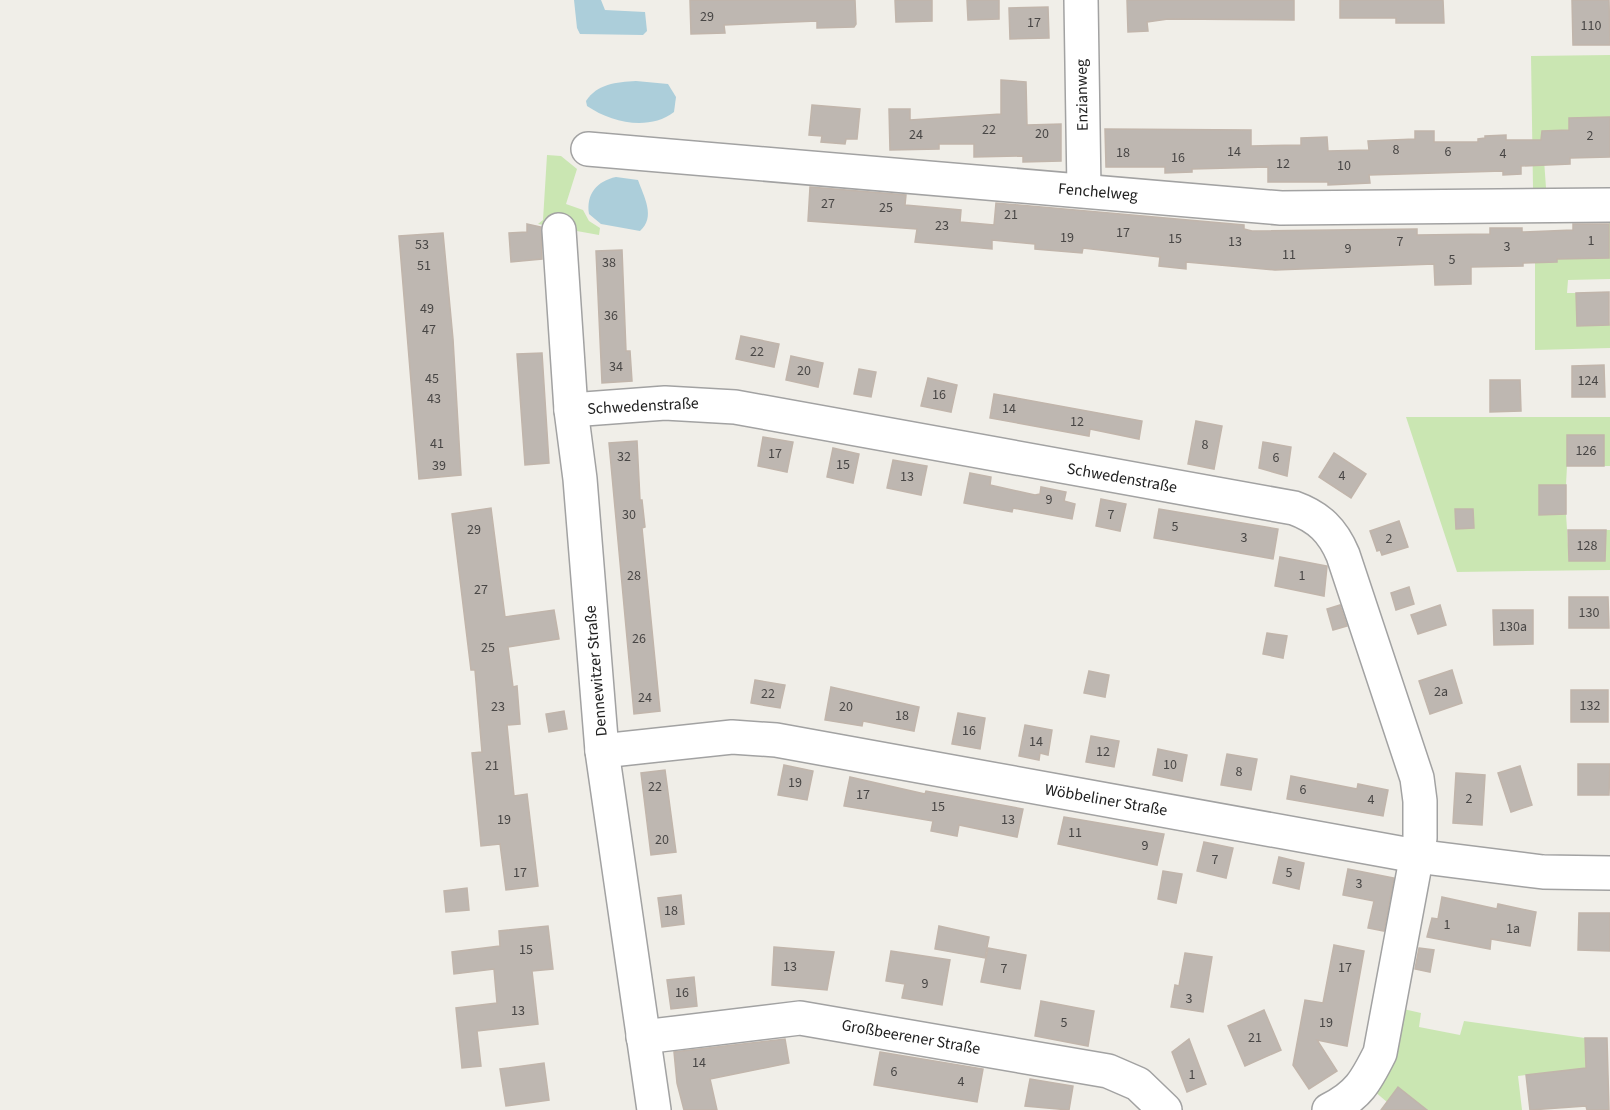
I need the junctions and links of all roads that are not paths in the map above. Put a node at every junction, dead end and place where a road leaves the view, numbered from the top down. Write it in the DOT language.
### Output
graph roads {
  1 [pos="1081,0"];
  2 [pos="588,149"];
  3 [pos="1084,190"];
  4 [pos="1610,205"];
  5 [pos="559,230"];
  6 [pos="571,410"];
  7 [pos="602,751"];
  8 [pos="1416,856"];
  9 [pos="1610,873"];
  10 [pos="644,1037"];
  11 [pos="654,1110"];
  12 [pos="1165,1110"];
  13 [pos="1329,1110"];
  1 -- 3 [label="street, Enzianweg"];
  2 -- 3 [label="street, Fenchelweg"];
  3 -- 4 [label="street, Fenchelweg"];
  5 -- 6 [label="street, Dennewitzer Straße"];
  6 -- 7 [label="street, Dennewitzer Straße"];
  6 -- 8 [label="street, Schwedenstraße"];
  7 -- 8 [label="street, Wöbbeliner Straße"];
  7 -- 10 [label="street, Dennewitzer Straße"];
  8 -- 9 [label="street, Wöbbeliner Straße"];
  8 -- 13 [label="street, Schwedenstraße"];
  10 -- 11 [label="street, Dennewitzer Straße"];
  10 -- 12 [label="street, Großbeerener Straße"];
}
